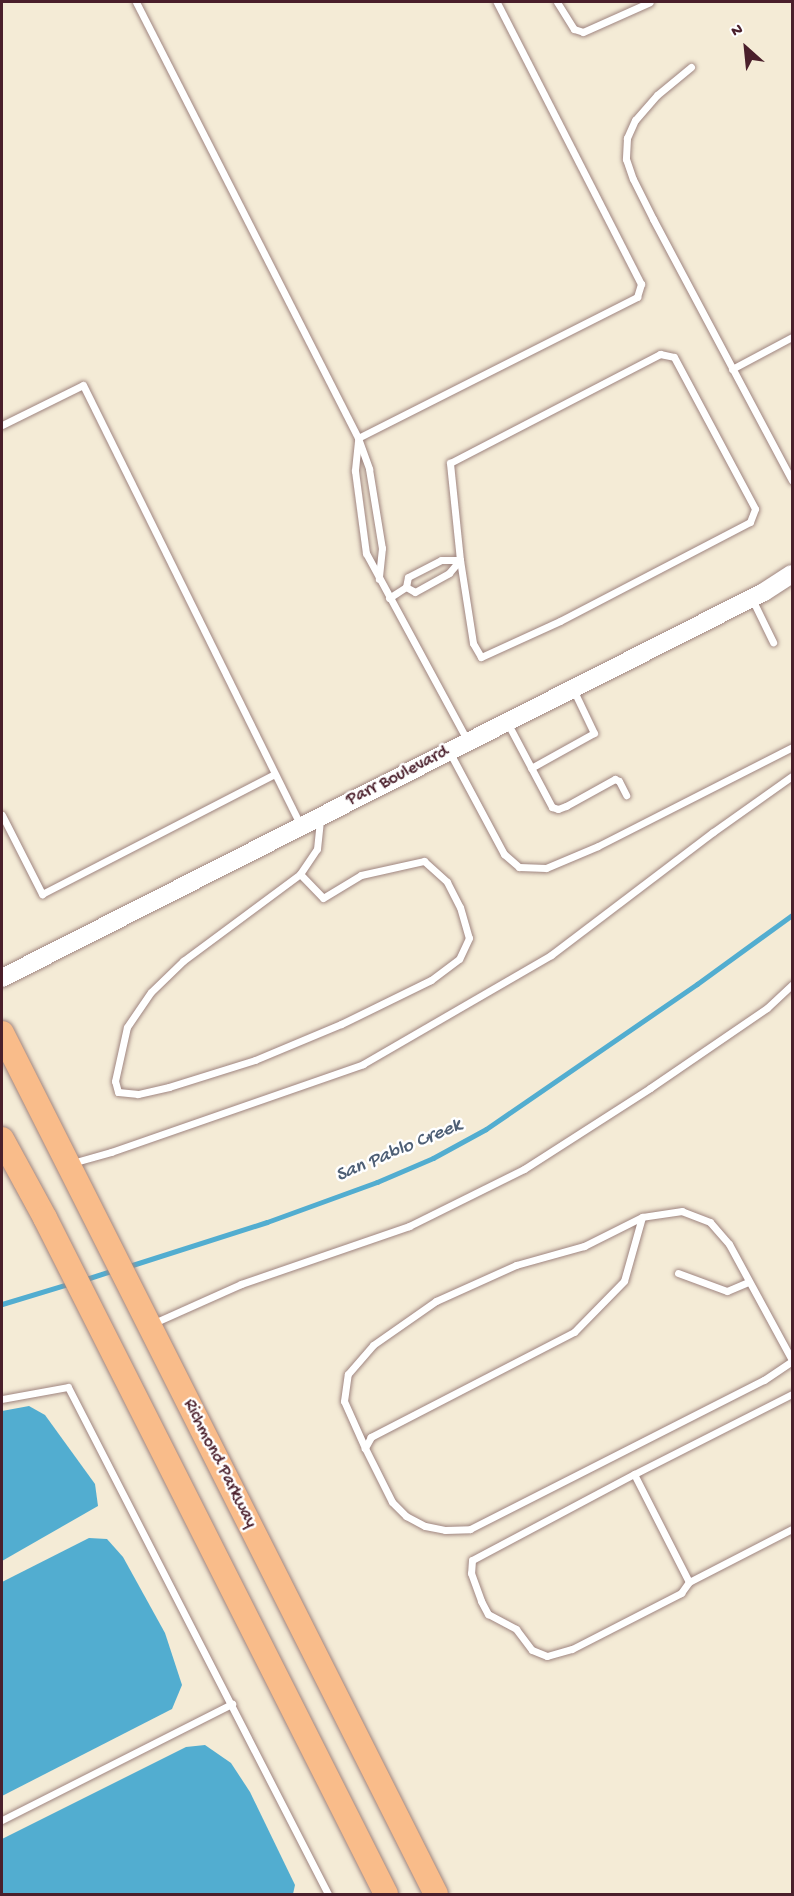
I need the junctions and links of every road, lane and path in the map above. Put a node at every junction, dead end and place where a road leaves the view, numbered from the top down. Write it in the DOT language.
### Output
graph roads {
  1 [pos="136,2"];
  2 [pos="497,2"];
  3 [pos="557,2"];
  4 [pos="650,2"];
  5 [pos="691,67"];
  6 [pos="792,337"];
  7 [pos="732,369"];
  8 [pos="2,425"];
  9 [pos="358,438"];
  10 [pos="792,480"];
  11 [pos="460,560"];
  12 [pos="792,574"];
  13 [pos="379,579"];
  14 [pos="406,587"];
  15 [pos="389,598"];
  16 [pos="751,598"];
  17 [pos="773,642"];
  18 [pos="573,689"];
  19 [pos="507,722"];
  20 [pos="468,742"];
  21 [pos="792,747"];
  22 [pos="449,751"];
  23 [pos="531,768"];
  24 [pos="274,774"];
  25 [pos="792,776"];
  26 [pos="626,795"];
  27 [pos="2,814"];
  28 [pos="320,816"];
  29 [pos="301,826"];
  30 [pos="300,874"];
  31 [pos="2,978"];
  32 [pos="792,985"];
  33 [pos="2,1033"];
  34 [pos="2,1139"];
  35 [pos="67,1164"];
  36 [pos="642,1217"];
  37 [pos="678,1273"];
  38 [pos="748,1282"];
  39 [pos="149,1326"];
  40 [pos="792,1361"];
  41 [pos="792,1394"];
  42 [pos="2,1399"];
  43 [pos="365,1448"];
  44 [pos="633,1474"];
  45 [pos="792,1530"];
  46 [pos="689,1582"];
  47 [pos="232,1704"];
  48 [pos="2,1820"];
  49 [pos="328,1894"];
  50 [pos="386,1894"];
  51 [pos="436,1894"];
  1 -- 9 [label="lane"];
  2 -- 9 [label="lane"];
  3 -- 4 [label="lane"];
  5 -- 7 [label="lane"];
  6 -- 7 [label="lane"];
  7 -- 10 [label="lane"];
  8 -- 24 [label="lane"];
  9 -- 13 [label="lane"];
  9 -- 13 [label="lane"];
  11 -- 11 [label="lane"];
  11 -- 14 [label="lane"];
  11 -- 14 [label="lane"];
  12 -- 16 [label="street, Parr Boulevard"];
  13 -- 15 [label="lane"];
  14 -- 15 [label="lane"];
  15 -- 20 [label="lane"];
  16 -- 17 [label="lane"];
  16 -- 18 [label="street, Parr Boulevard"];
  18 -- 19 [label="street, Parr Boulevard"];
  18 -- 23 [label="lane"];
  19 -- 20 [label="street, Parr Boulevard"];
  19 -- 23 [label="lane"];
  20 -- 22 [label="street, Parr Boulevard"];
  21 -- 22 [label="lane"];
  22 -- 28 [label="street, Parr Boulevard"];
  23 -- 26 [label="lane"];
  24 -- 27 [label="lane"];
  24 -- 29 [label="lane"];
  25 -- 35 [label="lane"];
  28 -- 29 [label="street, Parr Boulevard"];
  28 -- 30 [label="lane"];
  29 -- 31 [label="street, Parr Boulevard"];
  30 -- 30 [label="lane"];
  32 -- 39 [label="lane"];
  33 -- 35 [label="highway, Richmond Parkway"];
  34 -- 50 [label="highway"];
  35 -- 39 [label="highway, Richmond Parkway"];
  36 -- 38 [label="lane"];
  36 -- 43 [label="lane"];
  36 -- 43 [label="lane"];
  37 -- 38 [label="lane"];
  38 -- 40 [label="lane"];
  39 -- 51 [label="highway, Richmond Parkway"];
  40 -- 43 [label="lane"];
  41 -- 44 [label="lane"];
  42 -- 47 [label="lane"];
  44 -- 46 [label="lane"];
  44 -- 46 [label="lane"];
  45 -- 46 [label="lane"];
  47 -- 48 [label="lane"];
  47 -- 49 [label="lane"];
}
